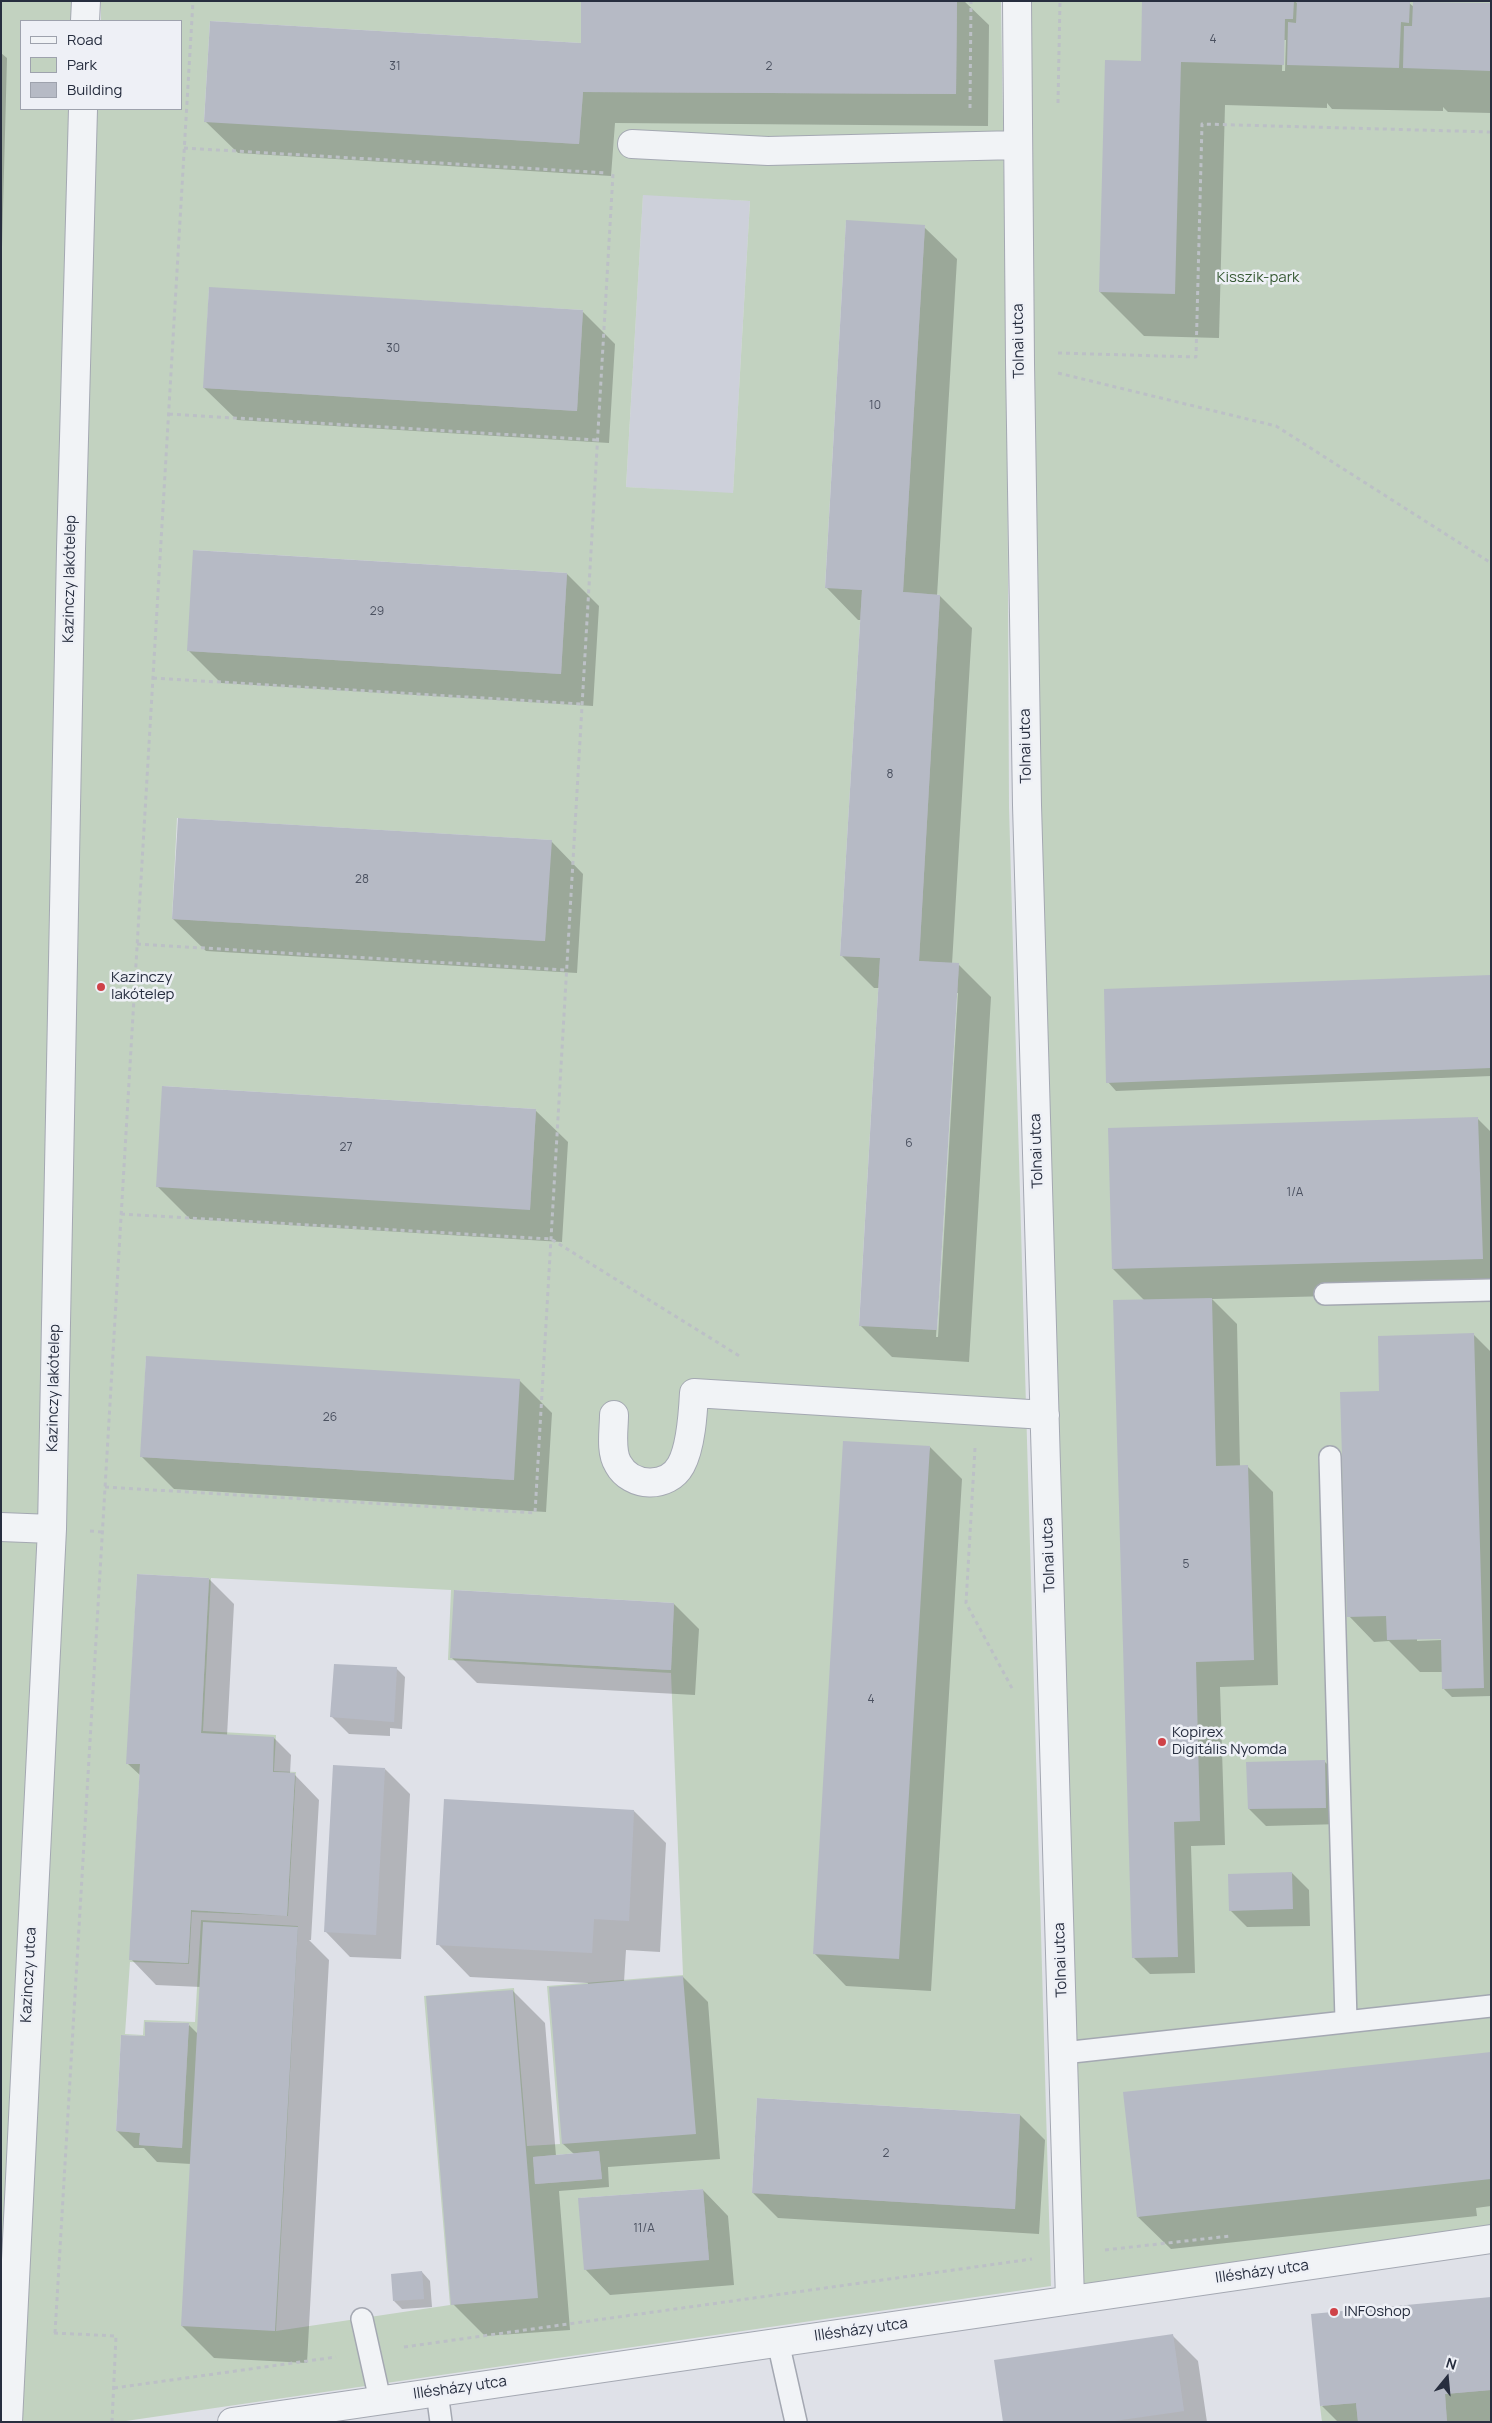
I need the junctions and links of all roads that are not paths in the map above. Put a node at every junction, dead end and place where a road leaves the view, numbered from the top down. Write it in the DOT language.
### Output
graph roads {
  1 [pos="86,1"];
  2 [pos="1017,1"];
  3 [pos="86,20"];
  4 [pos="83,110"];
  5 [pos="632,144"];
  6 [pos="1018,145"];
  7 [pos="1491,1290"];
  8 [pos="1325,1294"];
  9 [pos="614,1415"];
  10 [pos="1045,1415"];
  11 [pos="1330,1457"];
  12 [pos="1,1528"];
  13 [pos="52,1528"];
  14 [pos="1491,2006"];
  15 [pos="1346,2020"];
  16 [pos="1063,2054"];
  17 [pos="1491,2239"];
  18 [pos="1070,2300"];
  19 [pos="362,2319"];
  20 [pos="778,2342"];
  21 [pos="437,2392"];
  22 [pos="380,2400"];
  23 [pos="8,2422"];
  24 [pos="232,2422"];
  25 [pos="441,2422"];
  26 [pos="796,2422"];
  1 -- 3 [label="street"];
  2 -- 6 [label="street, Tolnai utca"];
  4 -- 13 [label="street, Kazinczy lakótelep"];
  5 -- 6 [label="street"];
  6 -- 10 [label="street, Tolnai utca"];
  7 -- 8 [label="lane"];
  9 -- 10 [label="street"];
  10 -- 16 [label="street, Tolnai utca"];
  11 -- 15 [label="lane"];
  12 -- 13 [label="street"];
  13 -- 23 [label="street, Kazinczy utca"];
  14 -- 15 [label="lane"];
  15 -- 16 [label="lane"];
  16 -- 18 [label="street, Tolnai utca"];
  17 -- 18 [label="street, Illésházy utca"];
  18 -- 20 [label="street, Illésházy utca"];
  19 -- 22 [label="lane"];
  20 -- 21 [label="street, Illésházy utca"];
  20 -- 26 [label="lane"];
  21 -- 22 [label="street, Illésházy utca"];
  21 -- 25 [label="lane"];
  22 -- 24 [label="street, Illésházy utca"];
}
